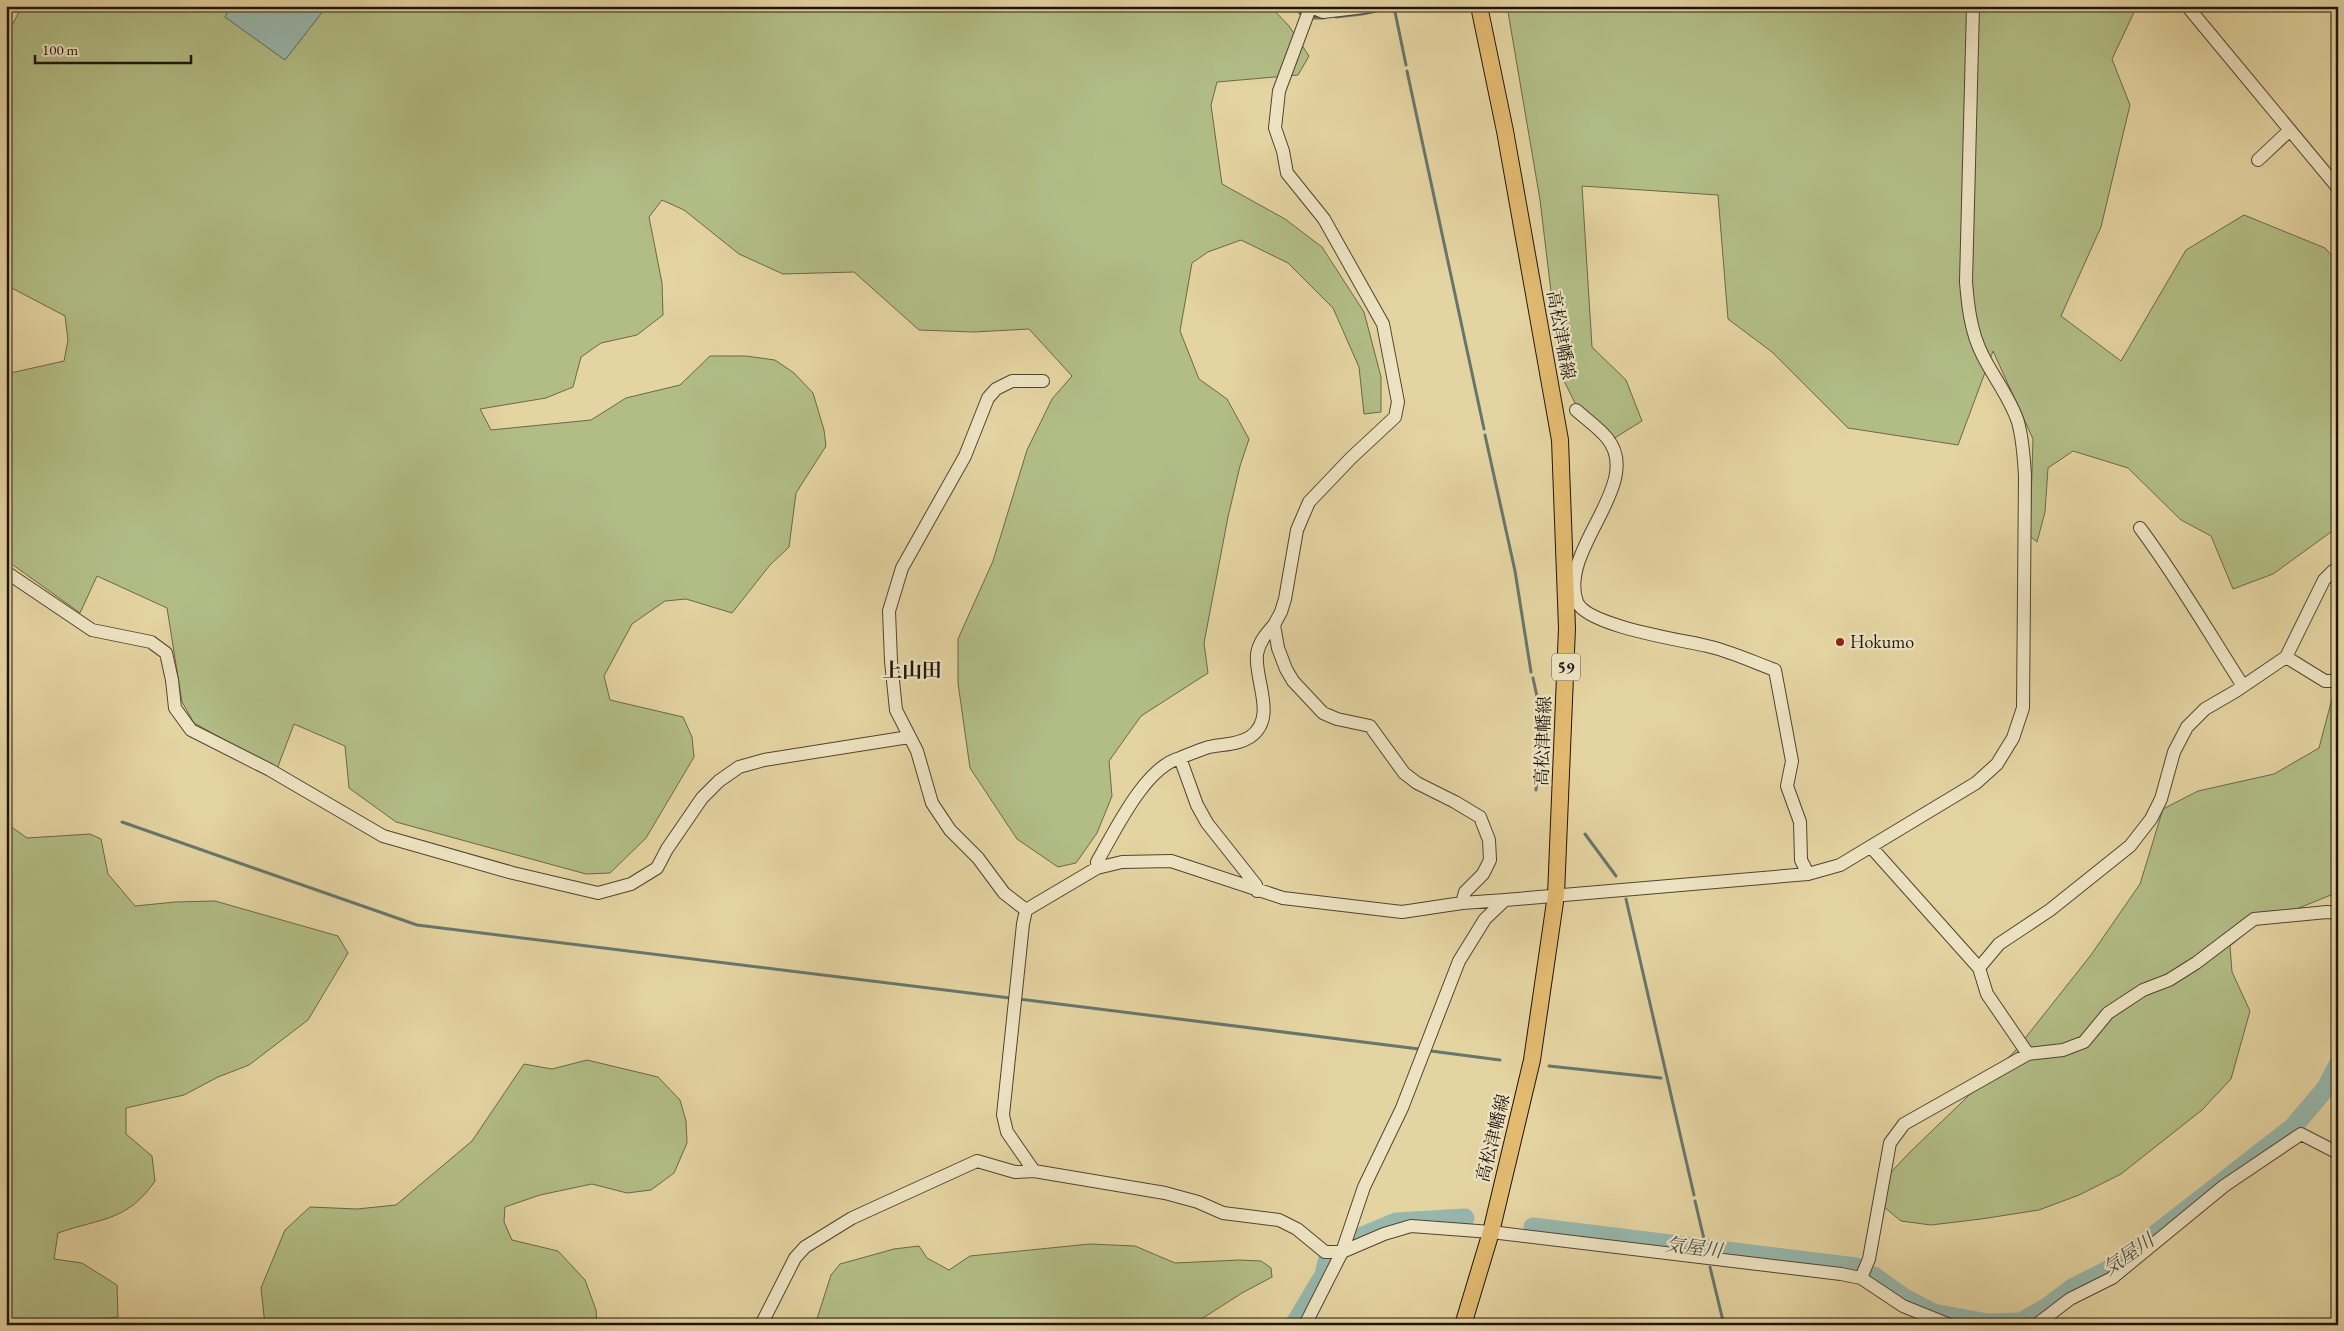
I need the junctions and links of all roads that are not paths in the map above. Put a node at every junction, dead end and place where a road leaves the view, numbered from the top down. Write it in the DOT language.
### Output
graph roads {
  1 [pos="1373,6"];
  2 [pos="1479,6"];
  3 [pos="1973,6"];
  4 [pos="2187,6"];
  5 [pos="1310,7"];
  6 [pos="2290,130"];
  7 [pos="2258,160"];
  8 [pos="2338,188"];
  9 [pos="1043,381"];
  10 [pos="1576,410"];
  11 [pos="2140,528"];
  12 [pos="1586,544"];
  13 [pos="1564,545"];
  14 [pos="2334,571"];
  15 [pos="6,572"];
  16 [pos="1274,625"];
  17 [pos="2286,657"];
  18 [pos="2338,680"];
  19 [pos="2243,686"];
  20 [pos="909,737"];
  21 [pos="1180,758"];
  22 [pos="1871,847"];
  23 [pos="1097,868"];
  24 [pos="1808,874"];
  25 [pos="1257,890"];
  26 [pos="1556,895"];
  27 [pos="1505,900"];
  28 [pos="1462,903"];
  29 [pos="1026,910"];
  30 [pos="2338,913"];
  31 [pos="1979,968"];
  32 [pos="2028,1054"];
  33 [pos="2338,1153"];
  34 [pos="1034,1170"];
  35 [pos="1491,1232"];
  36 [pos="1342,1252"];
  37 [pos="1861,1278"];
  38 [pos="762,1325"];
  39 [pos="1305,1325"];
  40 [pos="1463,1325"];
  41 [pos="1950,1325"];
  42 [pos="2036,1325"];
  1 -- 5 [label="street"];
  2 -- 13 [label="main road, 高松津幡線 / 59"];
  3 -- 22 [label="street"];
  4 -- 6 [label="street"];
  5 -- 16 [label="street"];
  6 -- 7 [label="street"];
  6 -- 8 [label="street"];
  9 -- 20 [label="street"];
  10 -- 12 [label="street"];
  11 -- 19 [label="street"];
  12 -- 13 [label="street"];
  12 -- 24 [label="street"];
  13 -- 26 [label="main road, 高松津幡線 / 59"];
  14 -- 17 [label="street"];
  15 -- 20 [label="street"];
  16 -- 21 [label="street"];
  16 -- 28 [label="street"];
  17 -- 18 [label="street"];
  17 -- 19 [label="street"];
  19 -- 31 [label="street"];
  20 -- 29 [label="street"];
  21 -- 23 [label="street"];
  21 -- 25 [label="street"];
  22 -- 24 [label="street"];
  22 -- 31 [label="street"];
  23 -- 25 [label="street"];
  23 -- 29 [label="street"];
  24 -- 26 [label="street"];
  25 -- 28 [label="street"];
  26 -- 27 [label="street"];
  26 -- 35 [label="main road, 高松津幡線 / 59"];
  27 -- 28 [label="street"];
  27 -- 36 [label="street"];
  29 -- 34 [label="street"];
  30 -- 32 [label="street"];
  31 -- 32 [label="street"];
  32 -- 37 [label="street"];
  33 -- 42 [label="street"];
  34 -- 36 [label="street"];
  34 -- 38 [label="street"];
  35 -- 36 [label="street"];
  35 -- 37 [label="street"];
  35 -- 40 [label="main road, 高松津幡線 / 59"];
  36 -- 39 [label="street"];
  37 -- 41 [label="street"];
}
